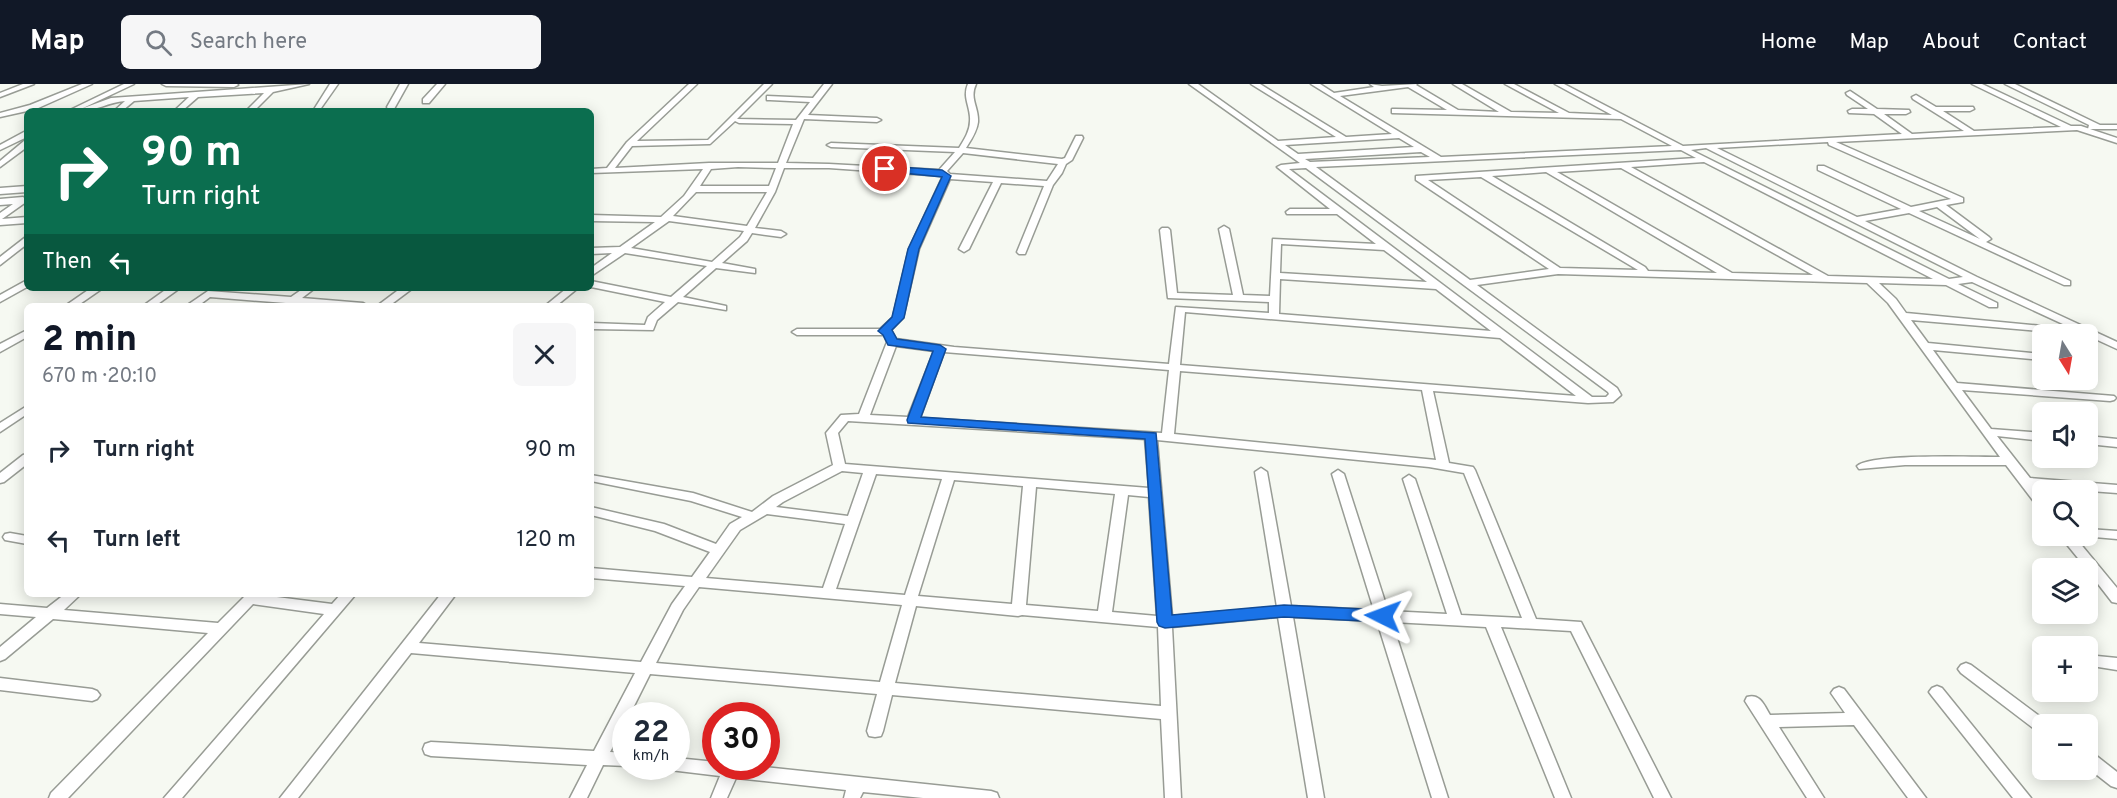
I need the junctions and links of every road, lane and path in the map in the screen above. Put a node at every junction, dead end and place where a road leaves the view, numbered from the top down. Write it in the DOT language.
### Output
graph roads {
  1 [pos="88,84"];
  2 [pos="130,84"];
  3 [pos="166,84"];
  4 [pos="211,84"];
  5 [pos="243,84"];
  6 [pos="305,84"];
  7 [pos="334,84"];
  8 [pos="404,84"];
  9 [pos="441,84"];
  10 [pos="693,84"];
  11 [pos="768,84"];
  12 [pos="828,84"];
  13 [pos="972,84"];
  14 [pos="1193,84"];
  15 [pos="1256,84"];
  16 [pos="1315,84"];
  17 [pos="1410,84"];
  18 [pos="1457,84"];
  19 [pos="1509,84"];
  20 [pos="1559,84"];
  21 [pos="1965,84"];
  22 [pos="1976,84"];
  23 [pos="2009,84"];
  24 [pos="0,85"];
  25 [pos="28,85"];
  26 [pos="1378,86"];
  27 [pos="271,90"];
  28 [pos="1850,93"];
  29 [pos="196,94"];
  30 [pos="0,95"];
  31 [pos="1333,95"];
  32 [pos="1916,97"];
  33 [pos="133,98"];
  34 [pos="770,98"];
  35 [pos="816,100"];
  36 [pos="426,102"];
  37 [pos="391,107"];
  38 [pos="29,108"];
  39 [pos="78,108"];
  40 [pos="91,108"];
  41 [pos="121,108"];
  42 [pos="181,108"];
  43 [pos="253,108"];
  44 [pos="317,108"];
  45 [pos="24,109"];
  46 [pos="1935,109"];
  47 [pos="1970,109"];
  48 [pos="1395,111"];
  49 [pos="1852,111"];
  50 [pos="1877,111"];
  51 [pos="1906,112"];
  52 [pos="1456,113"];
  53 [pos="1510,115"];
  54 [pos="0,116"];
  55 [pos="1569,116"];
  56 [pos="1624,118"];
  57 [pos="801,119"];
  58 [pos="877,120"];
  59 [pos="740,121"];
  60 [pos="2099,127"];
  61 [pos="2117,127"];
  62 [pos="2057,128"];
  63 [pos="2074,128"];
  64 [pos="1972,133"];
  65 [pos="24,136"];
  66 [pos="1401,136"];
  67 [pos="1910,136"];
  68 [pos="1078,138"];
  69 [pos="1344,139"];
  70 [pos="1828,141"];
  71 [pos="2117,141"];
  72 [pos="1276,143"];
  73 [pos="630,144"];
  74 [pos="24,145"];
  75 [pos="831,145"];
  76 [pos="1707,146"];
  77 [pos="0,148"];
  78 [pos="1682,148"];
  79 [pos="1423,149"];
  80 [pos="961,150"];
  81 [pos="1297,158"];
  82 [pos="1439,159"];
  83 [pos="1705,160"];
  84 [pos="1063,162"];
  85 [pos="0,165"];
  86 [pos="709,165"];
  87 [pos="780,165"];
  88 [pos="1308,165"];
  89 [pos="1622,165"];
  90 [pos="1821,168"];
  91 [pos="610,169"];
  92 [pos="1547,170"];
  93 [pos="594,171"];
  94 [pos="1482,173"];
  95 [pos="944,174"];
  96 [pos="998,180"];
  97 [pos="1049,184"];
  98 [pos="24,189"];
  99 [pos="694,189"];
  100 [pos="772,189"];
  101 [pos="0,191"];
  102 [pos="24,200"];
  103 [pos="24,201"];
  104 [pos="0,202"];
  105 [pos="1938,204"];
  106 [pos="1910,210"];
  107 [pos="1340,211"];
  108 [pos="1290,212"];
  109 [pos="594,218"];
  110 [pos="0,219"];
  111 [pos="666,219"];
  112 [pos="24,220"];
  113 [pos="1857,220"];
  114 [pos="1224,229"];
  115 [pos="1165,230"];
  116 [pos="749,231"];
  117 [pos="781,234"];
  118 [pos="24,242"];
  119 [pos="1388,247"];
  120 [pos="964,249"];
  121 [pos="625,250"];
  122 [pos="594,251"];
  123 [pos="1022,252"];
  124 [pos="2006,255"];
  125 [pos="0,262"];
  126 [pos="713,264"];
  127 [pos="594,271"];
  128 [pos="752,271"];
  129 [pos="1558,271"];
  130 [pos="1646,274"];
  131 [pos="1275,276"];
  132 [pos="1730,276"];
  133 [pos="1825,278"];
  134 [pos="1974,279"];
  135 [pos="1870,280"];
  136 [pos="1948,282"];
  137 [pos="1467,283"];
  138 [pos="2067,283"];
  139 [pos="24,285"];
  140 [pos="594,285"];
  141 [pos="1440,286"];
  142 [pos="93,291"];
  143 [pos="170,291"];
  144 [pos="306,291"];
  145 [pos="404,291"];
  146 [pos="569,291"];
  147 [pos="248,297"];
  148 [pos="1239,298"];
  149 [pos="0,299"];
  150 [pos="1274,299"];
  151 [pos="675,300"];
  152 [pos="292,301"];
  153 [pos="74,303"];
  154 [pos="152,303"];
  155 [pos="195,303"];
  156 [pos="240,303"];
  157 [pos="307,303"];
  158 [pos="386,303"];
  159 [pos="554,303"];
  160 [pos="1993,305"];
  161 [pos="722,308"];
  162 [pos="1274,316"];
  163 [pos="1903,316"];
  164 [pos="594,326"];
  165 [pos="2032,327"];
  166 [pos="884,331"];
  167 [pos="797,332"];
  168 [pos="24,335"];
  169 [pos="1505,335"];
  170 [pos="892,342"];
  171 [pos="1925,346"];
  172 [pos="2117,346"];
  173 [pos="0,349"];
  174 [pos="940,349"];
  175 [pos="2032,356"];
  176 [pos="1173,368"];
  177 [pos="1955,386"];
  178 [pos="1427,388"];
  179 [pos="2110,399"];
  180 [pos="1589,400"];
  181 [pos="24,411"];
  182 [pos="863,418"];
  183 [pos="913,420"];
  184 [pos="0,428"];
  185 [pos="1987,432"];
  186 [pos="1151,436"];
  187 [pos="2032,436"];
  188 [pos="1168,437"];
  189 [pos="2098,441"];
  190 [pos="2117,443"];
  191 [pos="24,460"];
  192 [pos="2009,461"];
  193 [pos="1443,465"];
  194 [pos="1863,466"];
  195 [pos="840,467"];
  196 [pos="871,469"];
  197 [pos="1261,472"];
  198 [pos="1338,474"];
  199 [pos="949,476"];
  200 [pos="594,478"];
  201 [pos="0,479"];
  202 [pos="1409,479"];
  203 [pos="2026,482"];
  204 [pos="1030,483"];
  205 [pos="2117,489"];
  206 [pos="1122,490"];
  207 [pos="2032,490"];
  208 [pos="1155,493"];
  209 [pos="765,510"];
  210 [pos="594,512"];
  211 [pos="752,516"];
  212 [pos="852,520"];
  213 [pos="2098,534"];
  214 [pos="2117,535"];
  215 [pos="10,537"];
  216 [pos="24,539"];
  217 [pos="2075,546"];
  218 [pos="719,550"];
  219 [pos="594,573"];
  220 [pos="696,581"];
  221 [pos="828,592"];
  222 [pos="2115,594"];
  223 [pos="70,597"];
  224 [pos="253,597"];
  225 [pos="347,597"];
  226 [pos="447,597"];
  227 [pos="910,600"];
  228 [pos="0,609"];
  229 [pos="336,610"];
  230 [pos="1018,611"];
  231 [pos="1284,611"];
  232 [pos="49,613"];
  233 [pos="1104,616"];
  234 [pos="1383,616"];
  235 [pos="1456,620"];
  236 [pos="1491,621"];
  237 [pos="1165,622"];
  238 [pos="1531,623"];
  239 [pos="221,629"];
  240 [pos="407,646"];
  241 [pos="0,655"];
  242 [pos="2098,662"];
  243 [pos="2117,664"];
  244 [pos="1966,669"];
  245 [pos="646,670"];
  246 [pos="0,684"];
  247 [pos="888,688"];
  248 [pos="1937,692"];
  249 [pos="1839,693"];
  250 [pos="92,695"];
  251 [pos="1753,701"];
  252 [pos="1168,713"];
  253 [pos="2032,718"];
  254 [pos="1858,719"];
  255 [pos="1766,721"];
  256 [pos="875,731"];
  257 [pos="430,748"];
  258 [pos="599,757"];
  259 [pos="612,758"];
  260 [pos="2098,767"];
  261 [pos="780,779"];
  262 [pos="727,780"];
  263 [pos="2117,781"];
  264 [pos="854,791"];
  265 [pos="964,797"];
  266 [pos="57,798"];
  267 [pos="172,798"];
  268 [pos="288,798"];
  269 [pos="578,798"];
  270 [pos="720,798"];
  271 [pos="991,798"];
  272 [pos="1173,798"];
  273 [pos="1317,798"];
  274 [pos="1440,798"];
  275 [pos="1563,798"];
  276 [pos="1663,798"];
  277 [pos="1816,798"];
  278 [pos="1918,798"];
  279 [pos="2023,798"];
  1 -- 38 [label="street"];
  2 -- 39 [label="street"];
  3 -- 4 [label="street"];
  4 -- 5 [label="street"];
  6 -- 27 [label="street"];
  7 -- 44 [label="street"];
  8 -- 37 [label="street"];
  9 -- 36 [label="street"];
  10 -- 73 [label="street"];
  11 -- 73 [label="street"];
  12 -- 35 [label="street"];
  13 -- 80 [label="street"];
  14 -- 72 [label="street"];
  15 -- 69 [label="street"];
  16 -- 31 [label="street"];
  17 -- 26 [label="street"];
  17 -- 52 [label="street"];
  18 -- 53 [label="street"];
  19 -- 55 [label="street"];
  20 -- 56 [label="street"];
  21 -- 62 [label="street"];
  22 -- 63 [label="street"];
  23 -- 60 [label="street"];
  24 -- 25 [label="street"];
  25 -- 30 [label="street"];
  26 -- 31 [label="street"];
  27 -- 29 [label="street"];
  27 -- 43 [label="street"];
  28 -- 50 [label="street"];
  29 -- 33 [label="street"];
  29 -- 42 [label="street"];
  31 -- 66 [label="street"];
  32 -- 46 [label="street"];
  33 -- 40 [label="street"];
  33 -- 41 [label="street"];
  34 -- 35 [label="street"];
  35 -- 57 [label="street"];
  45 -- 54 [label="street"];
  46 -- 47 [label="street"];
  46 -- 64 [label="street"];
  48 -- 52 [label="street"];
  49 -- 50 [label="street"];
  50 -- 51 [label="street"];
  50 -- 67 [label="street"];
  52 -- 53 [label="street"];
  53 -- 55 [label="street"];
  55 -- 56 [label="street"];
  56 -- 78 [label="street"];
  57 -- 58 [label="street"];
  57 -- 59 [label="street"];
  57 -- 87 [label="street"];
  60 -- 61 [label="street"];
  60 -- 63 [label="street"];
  62 -- 63 [label="street"];
  62 -- 64 [label="street"];
  63 -- 71 [label="street"];
  64 -- 67 [label="street"];
  65 -- 77 [label="street"];
  66 -- 69 [label="street"];
  66 -- 79 [label="street"];
  67 -- 70 [label="street"];
  68 -- 84 [label="street"];
  69 -- 72 [label="street"];
  70 -- 76 [label="street"];
  70 -- 105 [label="street"];
  72 -- 81 [label="street"];
  73 -- 91 [label="street"];
  74 -- 85 [label="street"];
  75 -- 80 [label="street"];
  76 -- 78 [label="street"];
  76 -- 113 [label="street"];
  78 -- 82 [label="street"];
  78 -- 83 [label="street"];
  79 -- 81 [label="street"];
  79 -- 82 [label="street"];
  80 -- 84 [label="street"];
  80 -- 95 [label="street"];
  81 -- 88 [label="street"];
  82 -- 88 [label="street"];
  83 -- 89 [label="street"];
  83 -- 136 [label="street"];
  84 -- 97 [label="street"];
  86 -- 87 [label="street"];
  86 -- 91 [label="street"];
  86 -- 99 [label="street"];
  87 -- 95 [label="street"];
  87 -- 100 [label="street"];
  88 -- 107 [label="street"];
  88 -- 137 [label="street"];
  89 -- 92 [label="street"];
  89 -- 133 [label="street"];
  90 -- 106 [label="street"];
  91 -- 93 [label="street"];
  92 -- 94 [label="street"];
  92 -- 132 [label="street"];
  94 -- 129 [label="street"];
  94 -- 130 [label="street"];
  95 -- 96 [label="street"];
  95 -- 166 [label="street"];
  96 -- 97 [label="street"];
  96 -- 120 [label="street"];
  97 -- 123 [label="street"];
  98 -- 101 [label="street"];
  99 -- 100 [label="street"];
  99 -- 111 [label="street"];
  100 -- 116 [label="street"];
  102 -- 104 [label="street"];
  103 -- 110 [label="street"];
  105 -- 106 [label="street"];
  105 -- 124 [label="street"];
  106 -- 113 [label="street"];
  106 -- 124 [label="street"];
  107 -- 108 [label="street"];
  107 -- 119 [label="street"];
  109 -- 111 [label="street"];
  110 -- 112 [label="street"];
  111 -- 116 [label="street"];
  111 -- 121 [label="street"];
  113 -- 134 [label="street"];
  114 -- 148 [label="street"];
  115 -- 148 [label="street"];
  116 -- 117 [label="street"];
  116 -- 126 [label="street"];
  118 -- 125 [label="street"];
  119 -- 131 [label="street"];
  119 -- 141 [label="street"];
  121 -- 122 [label="street"];
  121 -- 126 [label="street"];
  121 -- 127 [label="street"];
  124 -- 138 [label="street"];
  126 -- 128 [label="street"];
  126 -- 151 [label="street"];
  129 -- 130 [label="street"];
  129 -- 137 [label="street"];
  130 -- 132 [label="street"];
  131 -- 141 [label="street"];
  131 -- 150 [label="street"];
  132 -- 133 [label="street"];
  133 -- 135 [label="street"];
  134 -- 136 [label="street"];
  134 -- 172 [label="street"];
  135 -- 136 [label="street"];
  135 -- 163 [label="street"];
  136 -- 160 [label="street"];
  137 -- 180 [label="street"];
  139 -- 149 [label="street"];
  140 -- 151 [label="street"];
  141 -- 169 [label="street"];
  142 -- 153 [label="street"];
  143 -- 154 [label="street"];
  144 -- 152 [label="street"];
  145 -- 158 [label="street"];
  146 -- 159 [label="street"];
  147 -- 152 [label="street"];
  147 -- 155 [label="street"];
  147 -- 156 [label="street"];
  148 -- 150 [label="street"];
  150 -- 162 [label="street"];
  151 -- 161 [label="street"];
  151 -- 164 [label="street"];
  152 -- 157 [label="street"];
  162 -- 169 [label="street"];
  162 -- 176 [label="street"];
  163 -- 165 [label="street"];
  163 -- 171 [label="street"];
  166 -- 167 [label="street"];
  166 -- 170 [label="street"];
  168 -- 173 [label="street"];
  169 -- 180 [label="street"];
  170 -- 174 [label="street"];
  170 -- 182 [label="street"];
  171 -- 175 [label="street"];
  171 -- 177 [label="street"];
  174 -- 176 [label="street"];
  174 -- 183 [label="street"];
  176 -- 178 [label="street"];
  176 -- 188 [label="street"];
  177 -- 179 [label="street"];
  177 -- 185 [label="street"];
  178 -- 180 [label="street"];
  178 -- 193 [label="street"];
  181 -- 184 [label="street"];
  182 -- 183 [label="street"];
  182 -- 195 [label="street"];
  183 -- 186 [label="street"];
  185 -- 187 [label="street"];
  185 -- 192 [label="street"];
  186 -- 188 [label="street"];
  186 -- 208 [label="street"];
  188 -- 193 [label="street"];
  189 -- 190 [label="street"];
  191 -- 201 [label="street"];
  192 -- 194 [label="street"];
  192 -- 203 [label="street"];
  193 -- 238 [label="street"];
  195 -- 196 [label="street"];
  195 -- 209 [label="street"];
  196 -- 199 [label="street"];
  196 -- 212 [label="street"];
  197 -- 231 [label="street"];
  198 -- 234 [label="street"];
  199 -- 204 [label="street"];
  199 -- 227 [label="street"];
  200 -- 211 [label="street"];
  202 -- 235 [label="street"];
  203 -- 205 [label="street"];
  203 -- 207 [label="street"];
  204 -- 206 [label="street"];
  204 -- 230 [label="street"];
  206 -- 208 [label="street"];
  206 -- 233 [label="street"];
  208 -- 237 [label="street"];
  209 -- 211 [label="street"];
  209 -- 212 [label="street"];
  210 -- 218 [label="street"];
  211 -- 218 [label="street"];
  212 -- 221 [label="street"];
  213 -- 214 [label="street"];
  215 -- 216 [label="street"];
  217 -- 222 [label="street"];
  218 -- 220 [label="street"];
  219 -- 220 [label="street"];
  220 -- 221 [label="street"];
  220 -- 245 [label="street"];
  221 -- 227 [label="street"];
  223 -- 232 [label="street"];
  224 -- 229 [label="street"];
  224 -- 239 [label="street"];
  225 -- 229 [label="street"];
  226 -- 240 [label="street"];
  227 -- 230 [label="street"];
  227 -- 247 [label="street"];
  228 -- 232 [label="street"];
  229 -- 267 [label="street"];
  230 -- 233 [label="street"];
  231 -- 234 [label="street"];
  231 -- 237 [label="street"];
  231 -- 273 [label="street"];
  232 -- 239 [label="street"];
  232 -- 241 [label="street"];
  233 -- 237 [label="street"];
  234 -- 235 [label="street"];
  234 -- 274 [label="street"];
  235 -- 236 [label="street"];
  236 -- 238 [label="street"];
  236 -- 275 [label="street"];
  237 -- 252 [label="street"];
  238 -- 276 [label="street"];
  239 -- 266 [label="street"];
  240 -- 245 [label="street"];
  240 -- 268 [label="street"];
  242 -- 243 [label="street"];
  244 -- 253 [label="street"];
  245 -- 247 [label="street"];
  245 -- 258 [label="street"];
  246 -- 250 [label="street"];
  247 -- 252 [label="street"];
  247 -- 256 [label="street"];
  248 -- 279 [label="street"];
  249 -- 254 [label="street"];
  251 -- 255 [label="street"];
  252 -- 272 [label="street"];
  254 -- 255 [label="street"];
  254 -- 278 [label="street"];
  255 -- 277 [label="street"];
  257 -- 258 [label="street"];
  258 -- 259 [label="street"];
  258 -- 269 [label="street"];
  260 -- 263 [label="street"];
  261 -- 264 [label="street"];
  262 -- 270 [label="street"];
  264 -- 265 [label="street"];
  265 -- 271 [label="street"];
}
